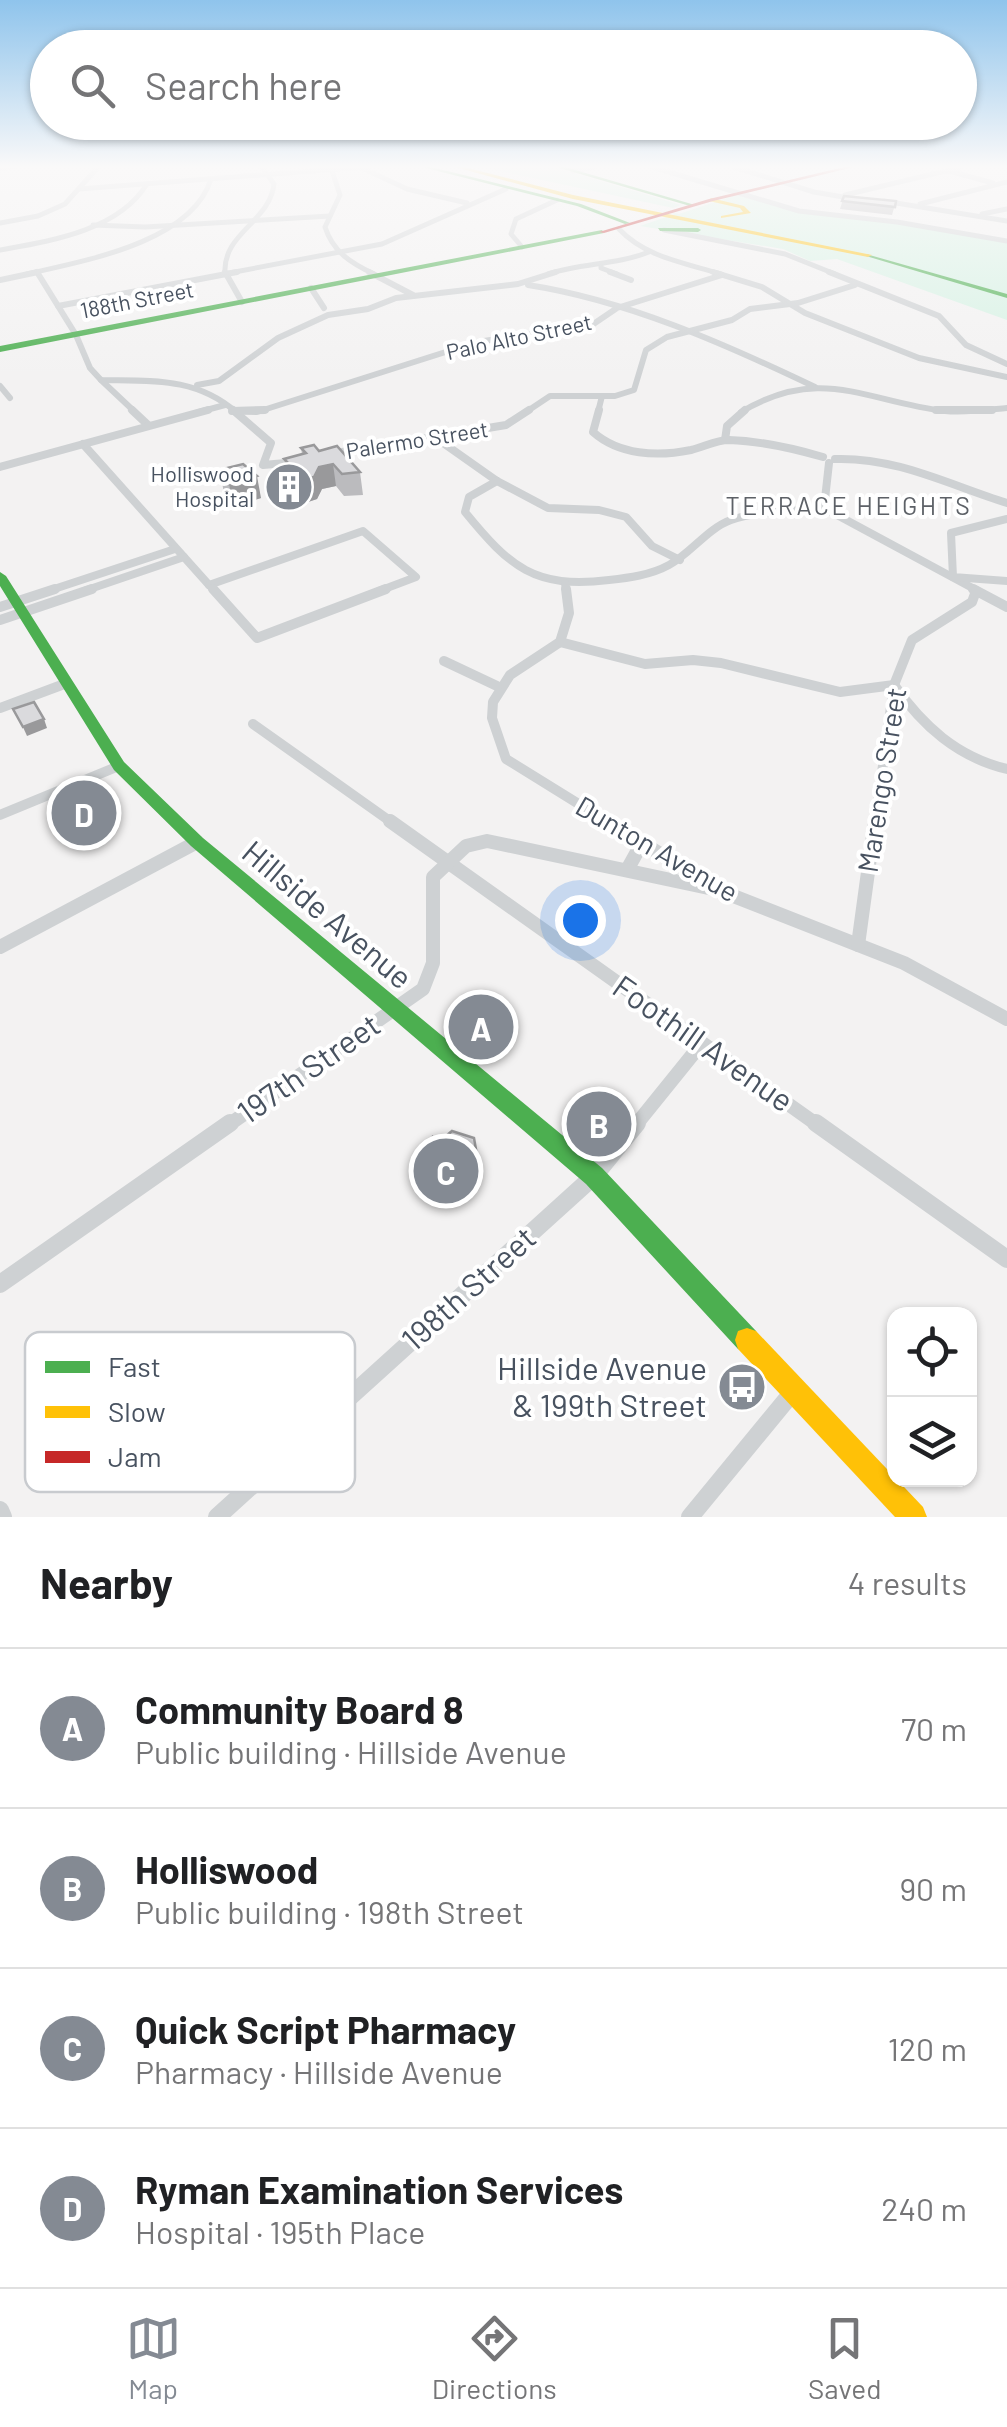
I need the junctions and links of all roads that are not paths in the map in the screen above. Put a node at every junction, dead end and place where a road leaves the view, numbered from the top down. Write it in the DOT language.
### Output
graph roads {
  1 [pos="45,238"];
  2 [pos="143,238"];
  3 [pos="238,238"];
  4 [pos="327,238"];
  5 [pos="395,238"];
  6 [pos="515,238"];
  7 [pos="562,238"];
  8 [pos="635,238"];
  9 [pos="729,238"];
  10 [pos="783,238"];
  11 [pos="797,238"];
  12 [pos="806,238"];
  13 [pos="820,238"];
  14 [pos="831,241"];
  15 [pos="522,247"];
  16 [pos="0,250"];
  17 [pos="646,251"];
  18 [pos="340,254"];
  19 [pos="601,264"];
  20 [pos="924,269"];
  21 [pos="37,272"];
  22 [pos="380,275"];
  23 [pos="722,275"];
  24 [pos="222,276"];
  25 [pos="0,280"];
  26 [pos="530,280"];
  27 [pos="631,280"];
  28 [pos="518,284"];
  29 [pos="542,285"];
  30 [pos="856,285"];
  31 [pos="311,288"];
  32 [pos="1007,288"];
  33 [pos="413,296"];
  34 [pos="1007,296"];
  35 [pos="594,301"];
  36 [pos="242,302"];
  37 [pos="788,304"];
  38 [pos="58,306"];
  39 [pos="324,308"];
  40 [pos="618,308"];
  41 [pos="342,312"];
  42 [pos="604,317"];
  43 [pos="320,318"];
  44 [pos="669,326"];
  45 [pos="706,326"];
  46 [pos="684,331"];
  47 [pos="76,335"];
  48 [pos="0,349"];
  49 [pos="1007,364"];
  50 [pos="1007,377"];
  51 [pos="101,380"];
  52 [pos="219,381"];
  53 [pos="194,385"];
  54 [pos="0,386"];
  55 [pos="814,386"];
  56 [pos="214,393"];
  57 [pos="602,396"];
  58 [pos="10,398"];
  59 [pos="228,408"];
  60 [pos="1007,408"];
  61 [pos="256,412"];
  62 [pos="245,423"];
  63 [pos="148,425"];
  64 [pos="458,434"];
  65 [pos="436,438"];
  66 [pos="726,440"];
  67 [pos="83,444"];
  68 [pos="454,450"];
  69 [pos="325,455"];
  70 [pos="306,460"];
  71 [pos="829,460"];
  72 [pos="0,467"];
  73 [pos="497,481"];
  74 [pos="1005,504"];
  75 [pos="824,508"];
  76 [pos="1007,519"];
  77 [pos="180,553"];
  78 [pos="680,560"];
  79 [pos="0,576"];
  80 [pos="953,577"];
  81 [pos="1007,582"];
  82 [pos="566,584"];
  83 [pos="208,585"];
  84 [pos="976,591"];
  85 [pos="0,607"];
  86 [pos="20,607"];
  87 [pos="1007,607"];
  88 [pos="0,620"];
  89 [pos="560,642"];
  90 [pos="444,661"];
  91 [pos="67,684"];
  92 [pos="497,686"];
  93 [pos="894,686"];
  94 [pos="0,708"];
  95 [pos="252,724"];
  96 [pos="118,766"];
  97 [pos="1007,769"];
  98 [pos="0,815"];
  99 [pos="197,842"];
  100 [pos="642,843"];
  101 [pos="447,861"];
  102 [pos="627,870"];
  103 [pos="718,890"];
  104 [pos="858,944"];
  105 [pos="0,947"];
  106 [pos="396,1008"];
  107 [pos="1007,1019"];
  108 [pos="702,1043"];
  109 [pos="594,1176"];
  110 [pos="1007,1259"];
  111 [pos="0,1284"];
  112 [pos="795,1390"];
  113 [pos="355,1392"];
  114 [pos="245,1492"];
  115 [pos="0,1510"];
  116 [pos="3,1517"];
  117 [pos="217,1517"];
  118 [pos="690,1517"];
  119 [pos="914,1517"];
  1 -- 16 [label="street"];
  2 -- 21 [label="street"];
  3 -- 24 [label="street"];
  4 -- 18 [label="street"];
  5 -- 18 [label="street"];
  6 -- 15 [label="street"];
  7 -- 15 [label="main road, 188th Street"];
  8 -- 17 [label="street"];
  9 -- 30 [label="street"];
  10 -- 20 [label="main road"];
  11 -- 20 [label="main road"];
  12 -- 14 [label="main road"];
  13 -- 14 [label="main road"];
  14 -- 32 [label="main road"];
  15 -- 22 [label="main road, 188th Street"];
  17 -- 19 [label="street"];
  17 -- 23 [label="street"];
  18 -- 22 [label="street"];
  18 -- 24 [label="street"];
  19 -- 26 [label="street"];
  19 -- 27 [label="street"];
  20 -- 34 [label="main road"];
  21 -- 25 [label="street"];
  21 -- 38 [label="street"];
  22 -- 31 [label="main road, 188th Street"];
  22 -- 33 [label="street"];
  23 -- 37 [label="street"];
  23 -- 40 [label="street, Palo Alto Street"];
  24 -- 36 [label="street"];
  24 -- 38 [label="street"];
  26 -- 28 [label="street"];
  26 -- 29 [label="street"];
  28 -- 29 [label="street"];
  28 -- 33 [label="street"];
  29 -- 35 [label="street"];
  30 -- 37 [label="street"];
  30 -- 49 [label="street"];
  31 -- 36 [label="main road, 188th Street"];
  31 -- 39 [label="street"];
  33 -- 41 [label="street"];
  35 -- 40 [label="street"];
  35 -- 42 [label="street"];
  36 -- 47 [label="main road, 188th Street"];
  37 -- 45 [label="street"];
  37 -- 50 [label="street"];
  38 -- 47 [label="street"];
  39 -- 41 [label="street"];
  39 -- 43 [label="street"];
  40 -- 42 [label="street, Palo Alto Street"];
  40 -- 44 [label="street"];
  41 -- 43 [label="street"];
  42 -- 61 [label="street, Palo Alto Street"];
  43 -- 52 [label="street"];
  44 -- 45 [label="street"];
  44 -- 46 [label="street"];
  45 -- 46 [label="street"];
  46 -- 55 [label="street"];
  46 -- 57 [label="street"];
  47 -- 48 [label="main road, 188th Street"];
  47 -- 51 [label="street"];
  51 -- 53 [label="street"];
  51 -- 63 [label="street"];
  52 -- 53 [label="street"];
  52 -- 56 [label="street"];
  53 -- 56 [label="street"];
  54 -- 58 [label="street"];
  55 -- 60 [label="street"];
  55 -- 66 [label="street"];
  56 -- 59 [label="street"];
  57 -- 64 [label="street, Palermo Street"];
  57 -- 66 [label="street"];
  59 -- 61 [label="street, Palo Alto Street"];
  59 -- 62 [label="street"];
  59 -- 63 [label="street, Palo Alto Street"];
  61 -- 62 [label="street, Palo Alto Street"];
  62 -- 70 [label="street"];
  63 -- 67 [label="street, Palo Alto Street"];
  64 -- 65 [label="street, Palermo Street"];
  64 -- 68 [label="street"];
  65 -- 68 [label="street"];
  65 -- 69 [label="street, Palermo Street"];
  66 -- 71 [label="street"];
  67 -- 72 [label="street, Palo Alto Street"];
  67 -- 77 [label="street"];
  68 -- 73 [label="street"];
  71 -- 74 [label="street"];
  71 -- 75 [label="street"];
  73 -- 78 [label="street"];
  73 -- 82 [label="street"];
  75 -- 78 [label="street"];
  75 -- 80 [label="street"];
  76 -- 80 [label="street"];
  77 -- 83 [label="street"];
  77 -- 86 [label="street"];
  78 -- 82 [label="street"];
  79 -- 86 [label="main road, Hillside Avenue"];
  80 -- 81 [label="street"];
  80 -- 84 [label="street"];
  82 -- 89 [label="street"];
  83 -- 83 [label="street"];
  84 -- 87 [label="street"];
  84 -- 93 [label="street, Marengo Street"];
  85 -- 86 [label="street"];
  86 -- 88 [label="street"];
  86 -- 91 [label="main road, Hillside Avenue"];
  89 -- 92 [label="street"];
  89 -- 93 [label="street"];
  90 -- 92 [label="street"];
  91 -- 94 [label="street"];
  91 -- 96 [label="main road, Hillside Avenue"];
  92 -- 100 [label="street, Dunton Avenue"];
  93 -- 97 [label="street"];
  93 -- 104 [label="street, Marengo Street"];
  95 -- 101 [label="street, Foothill Avenue"];
  96 -- 98 [label="street"];
  96 -- 99 [label="main road, Hillside Avenue"];
  99 -- 105 [label="street"];
  99 -- 106 [label="main road, Hillside Avenue"];
  100 -- 102 [label="street"];
  100 -- 103 [label="street, Dunton Avenue"];
  101 -- 102 [label="street"];
  101 -- 106 [label="street, 197th Street"];
  101 -- 108 [label="street, Foothill Avenue"];
  102 -- 103 [label="street"];
  103 -- 104 [label="street, Dunton Avenue"];
  104 -- 107 [label="street, Dunton Avenue"];
  106 -- 109 [label="main road, Hillside Avenue"];
  106 -- 111 [label="street, 197th Street"];
  108 -- 109 [label="street, 198th Street"];
  108 -- 110 [label="street, Foothill Avenue"];
  109 -- 112 [label="main road, Hillside Avenue"];
  109 -- 113 [label="street, 198th Street"];
  112 -- 118 [label="street"];
  112 -- 119 [label="main road, Hillside Avenue"];
  114 -- 117 [label="street, 198th Street"];
  115 -- 116 [label="street"];
}
